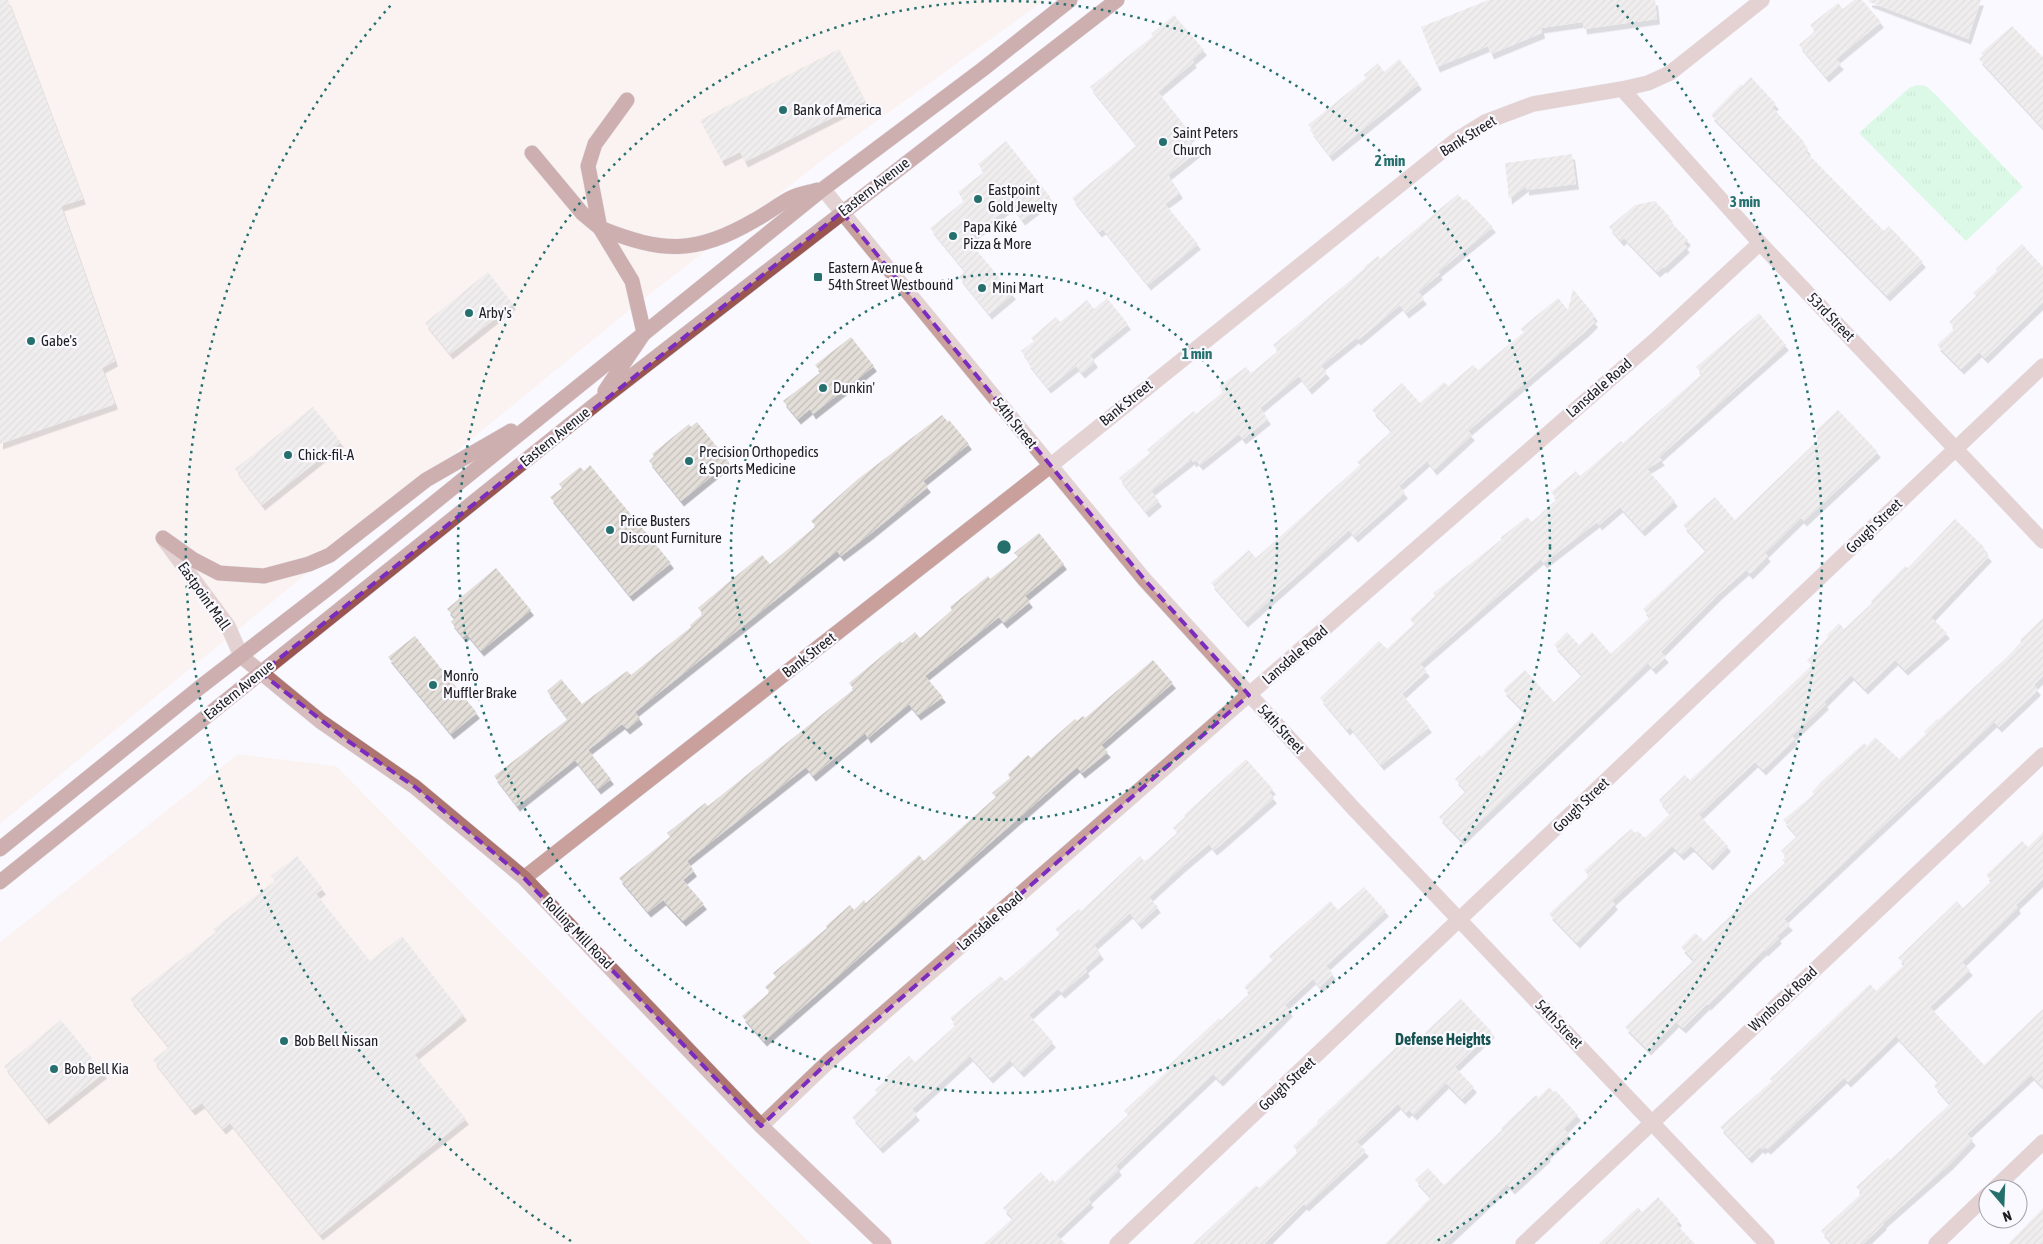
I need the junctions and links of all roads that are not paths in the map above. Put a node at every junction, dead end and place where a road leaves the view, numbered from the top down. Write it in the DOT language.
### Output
graph roads {
  1 [pos="1070,0"];
  2 [pos="1117,0"];
  3 [pos="1762,0"];
  4 [pos="1622,89"];
  5 [pos="627,100"];
  6 [pos="532,153"];
  7 [pos="823,189"];
  8 [pos="842,212"];
  9 [pos="600,228"];
  10 [pos="1760,243"];
  11 [pos="644,333"];
  12 [pos="2043,366"];
  13 [pos="597,402"];
  14 [pos="553,406"];
  15 [pos="1955,449"];
  16 [pos="1050,466"];
  17 [pos="163,538"];
  18 [pos="2043,541"];
  19 [pos="241,656"];
  20 [pos="261,673"];
  21 [pos="1249,695"];
  22 [pos="2043,755"];
  23 [pos="0,849"];
  24 [pos="524,878"];
  25 [pos="0,882"];
  26 [pos="1460,921"];
  27 [pos="1652,1122"];
  28 [pos="761,1126"];
  29 [pos="2043,1142"];
  30 [pos="2004,1179"];
  31 [pos="1978,1204"];
  32 [pos="884,1244"];
  33 [pos="1117,1244"];
  34 [pos="1523,1244"];
  35 [pos="1767,1244"];
  36 [pos="1936,1244"];
  1 -- 7 [label="main road, Eastern Avenue"];
  2 -- 8 [label="main road, Eastern Avenue"];
  3 -- 4 [label="street, Bank Street"];
  4 -- 10 [label="street, 53rd Street"];
  4 -- 16 [label="street, Bank Street"];
  5 -- 9 [label="main road"];
  6 -- 9 [label="main road"];
  7 -- 8 [label="street, 54th Street"];
  7 -- 9 [label="main road"];
  7 -- 11 [label="main road, Eastern Avenue"];
  8 -- 13 [label="main road, Eastern Avenue"];
  8 -- 16 [label="street, 54th Street"];
  9 -- 11 [label="main road"];
  10 -- 15 [label="street, 53rd Street"];
  10 -- 21 [label="street, Lansdale Road"];
  11 -- 13 [label="main road"];
  11 -- 14 [label="main road, Eastern Avenue"];
  12 -- 15 [label="street, Gough Street"];
  13 -- 20 [label="main road, Eastern Avenue"];
  14 -- 17 [label="main road"];
  14 -- 19 [label="main road, Eastern Avenue"];
  15 -- 18 [label="street, 53rd Street"];
  15 -- 26 [label="street, Gough Street"];
  16 -- 21 [label="street, 54th Street"];
  16 -- 24 [label="street, Bank Street"];
  17 -- 19 [label="street, Eastpoint Mall"];
  19 -- 20 [label="street, Rolling Mill Road"];
  19 -- 23 [label="main road, Eastern Avenue"];
  20 -- 24 [label="street, Rolling Mill Road"];
  20 -- 25 [label="main road, Eastern Avenue"];
  21 -- 26 [label="street, 54th Street"];
  21 -- 28 [label="street, Lansdale Road"];
  22 -- 27 [label="street, Wynbrook Road"];
  24 -- 28 [label="street, Rolling Mill Road"];
  26 -- 27 [label="street, 54th Street"];
  26 -- 33 [label="street, Gough Street"];
  27 -- 34 [label="street, Wynbrook Road"];
  27 -- 35 [label="street, 54th Street"];
  28 -- 32 [label="street, Rolling Mill Road"];
  29 -- 30 [label="street"];
  31 -- 36 [label="street"];
}
